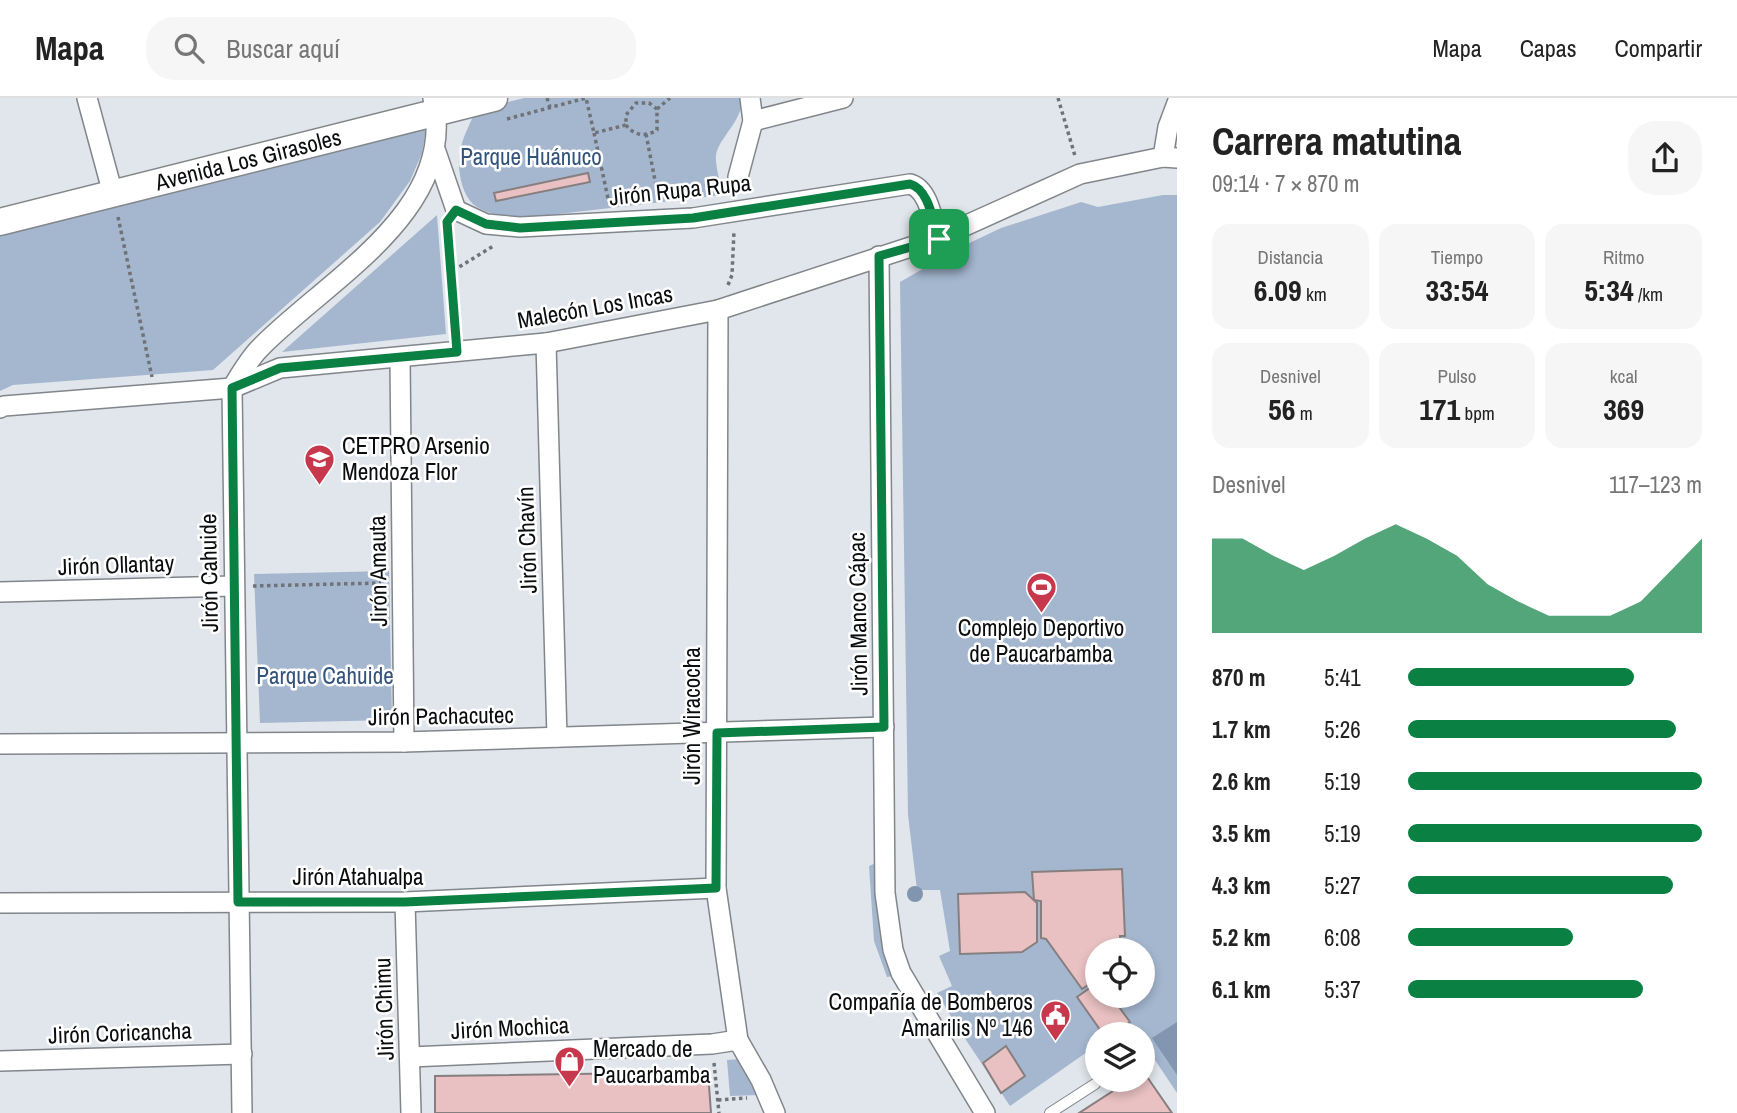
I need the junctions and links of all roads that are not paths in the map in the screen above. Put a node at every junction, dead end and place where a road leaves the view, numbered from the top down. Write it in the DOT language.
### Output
graph roads {
  1 [pos="87,98"];
  2 [pos="750,98"];
  3 [pos="843,98"];
  4 [pos="1177,103"];
  5 [pos="435,105"];
  6 [pos="501,109"];
  7 [pos="753,121"];
  8 [pos="435,149"];
  9 [pos="1170,157"];
  10 [pos="738,177"];
  11 [pos="113,194"];
  12 [pos="0,222"];
  13 [pos="939,239"];
  14 [pos="879,256"];
  15 [pos="718,310"];
  16 [pos="546,343"];
  17 [pos="400,358"];
  18 [pos="232,388"];
  19 [pos="0,408"];
  20 [pos="233,586"];
  21 [pos="0,592"];
  22 [pos="884,727"];
  23 [pos="717,733"];
  24 [pos="557,737"];
  25 [pos="404,742"];
  26 [pos="236,743"];
  27 [pos="0,744"];
  28 [pos="716,888"];
  29 [pos="238,902"];
  30 [pos="405,902"];
  31 [pos="0,903"];
  32 [pos="738,1040"];
  33 [pos="242,1054"];
  34 [pos="410,1057"];
  35 [pos="0,1061"];
  36 [pos="1085,1090"];
  37 [pos="771,1105"];
  38 [pos="242,1113"];
  39 [pos="411,1113"];
  40 [pos="985,1113"];
  41 [pos="1049,1113"];
  1 -- 11 [label="street"];
  2 -- 7 [label="street"];
  3 -- 7 [label="street"];
  4 -- 9 [label="street"];
  5 -- 6 [label="main road, Avenida Los Girasoles"];
  5 -- 8 [label="street"];
  5 -- 11 [label="main road, Avenida Los Girasoles"];
  7 -- 10 [label="street"];
  8 -- 13 [label="street, Jirón Rupa Rupa"];
  8 -- 18 [label="street"];
  9 -- 13 [label="street, Malecón Los Incas"];
  11 -- 12 [label="main road, Avenida Los Girasoles"];
  13 -- 14 [label="street, Malecón Los Incas"];
  14 -- 15 [label="street, Malecón Los Incas"];
  14 -- 22 [label="street, Jirón Manco Cápac"];
  15 -- 16 [label="street, Malecón Los Incas"];
  15 -- 23 [label="street, Jirón Wiracocha"];
  16 -- 17 [label="street, Malecón Los Incas"];
  16 -- 24 [label="street, Jirón Chavín"];
  17 -- 18 [label="street, Malecón Los Incas"];
  17 -- 25 [label="street, Jirón Amauta"];
  18 -- 19 [label="street, Malecón Los Incas"];
  18 -- 20 [label="street, Jirón Cahuide"];
  20 -- 21 [label="street, Jirón Ollantay"];
  20 -- 26 [label="street, Jirón Cahuide"];
  22 -- 23 [label="street, Jirón Pachacutec"];
  22 -- 40 [label="street, Jirón Manco Cápac"];
  23 -- 24 [label="street, Jirón Pachacutec"];
  23 -- 28 [label="street, Jirón Wiracocha"];
  24 -- 25 [label="street, Jirón Pachacutec"];
  25 -- 26 [label="street, Jirón Pachacutec"];
  26 -- 27 [label="street, Jirón Pachacutec"];
  26 -- 29 [label="street, Jirón Cahuide"];
  28 -- 30 [label="street, Jirón Atahualpa"];
  28 -- 32 [label="street, Jirón Wiracocha"];
  29 -- 30 [label="street, Jirón Atahualpa"];
  29 -- 31 [label="street, Jirón Atahualpa"];
  29 -- 33 [label="street, Jirón Cahuide"];
  30 -- 34 [label="street, Jirón Chimu"];
  32 -- 34 [label="street, Jirón Mochica"];
  32 -- 37 [label="street, Jirón Wiracocha"];
  33 -- 35 [label="street, Jirón Coricancha"];
  33 -- 38 [label="street, Jirón Cahuide"];
  34 -- 39 [label="street, Jirón Chimu"];
  36 -- 41 [label="lane"];
}
